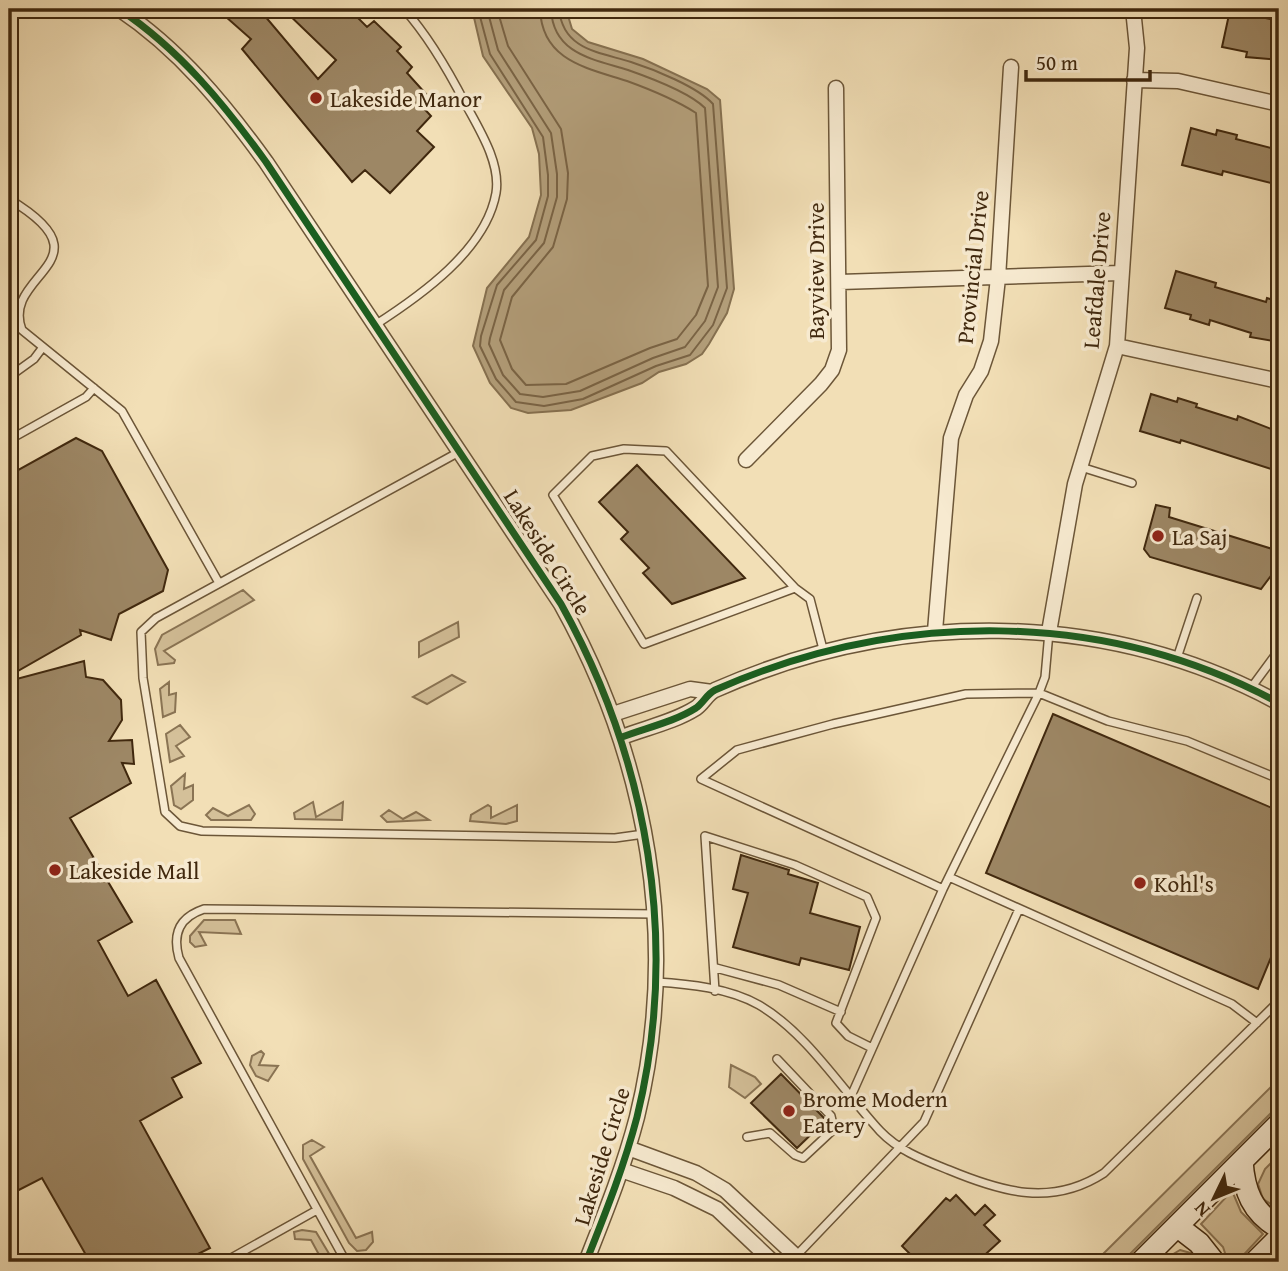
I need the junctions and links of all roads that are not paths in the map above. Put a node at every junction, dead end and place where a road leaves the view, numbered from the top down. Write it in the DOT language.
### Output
graph roads {
  1 [pos="17,9"];
  2 [pos="119,9"];
  3 [pos="404,9"];
  4 [pos="1133,9"];
  5 [pos="9,23"];
  6 [pos="1011,67"];
  7 [pos="1134,80"];
  8 [pos="836,88"];
  9 [pos="1279,104"];
  10 [pos="9,199"];
  11 [pos="1120,273"];
  12 [pos="998,278"];
  13 [pos="840,282"];
  14 [pos="375,325"];
  15 [pos="1117,346"];
  16 [pos="43,347"];
  17 [pos="9,377"];
  18 [pos="1279,381"];
  19 [pos="94,388"];
  20 [pos="9,440"];
  21 [pos="460,452"];
  22 [pos="746,460"];
  23 [pos="1081,467"];
  24 [pos="1132,483"];
  25 [pos="219,583"];
  26 [pos="795,588"];
  27 [pos="1197,597"];
  28 [pos="935,631"];
  29 [pos="1049,632"];
  30 [pos="1279,650"];
  31 [pos="824,653"];
  32 [pos="1177,658"];
  33 [pos="1251,688"];
  34 [pos="712,692"];
  35 [pos="1039,693"];
  36 [pos="1279,703"];
  37 [pos="613,714"];
  38 [pos="622,737"];
  39 [pos="1279,779"];
  40 [pos="646,834"];
  41 [pos="949,877"];
  42 [pos="943,889"];
  43 [pos="1019,908"];
  44 [pos="655,914"];
  45 [pos="716,968"];
  46 [pos="655,982"];
  47 [pos="715,990"];
  48 [pos="1279,1001"];
  49 [pos="841,1012"];
  50 [pos="1257,1023"];
  51 [pos="872,1048"];
  52 [pos="777,1059"];
  53 [pos="852,1094"];
  54 [pos="1279,1124"];
  55 [pos="747,1138"];
  56 [pos="628,1148"];
  57 [pos="901,1148"];
  58 [pos="1242,1161"];
  59 [pos="621,1170"];
  60 [pos="317,1210"];
  61 [pos="1177,1226"];
  62 [pos="1279,1228"];
  63 [pos="1279,1238"];
  64 [pos="799,1259"];
  65 [pos="224,1262"];
  66 [pos="346,1262"];
  67 [pos="586,1262"];
  68 [pos="773,1262"];
  69 [pos="1141,1262"];
  70 [pos="1214,1262"];
  71 [pos="1255,1262"];
  1 -- 5 [label="lane"];
  2 -- 14 [label="street, Lakeside Circle"];
  3 -- 14 [label="lane"];
  4 -- 7 [label="street, Leafdale Drive"];
  6 -- 12 [label="street, Provincial Drive"];
  7 -- 9 [label="street"];
  7 -- 11 [label="street, Leafdale Drive"];
  8 -- 13 [label="street, Bayview Drive"];
  10 -- 16 [label="lane"];
  11 -- 12 [label="street"];
  11 -- 15 [label="street, Leafdale Drive"];
  12 -- 13 [label="street"];
  12 -- 28 [label="street, Provincial Drive"];
  13 -- 22 [label="street, Bayview Drive"];
  14 -- 21 [label="street, Lakeside Circle"];
  15 -- 18 [label="street"];
  15 -- 23 [label="street, Leafdale Drive"];
  16 -- 17 [label="lane"];
  16 -- 19 [label="lane"];
  19 -- 20 [label="lane"];
  19 -- 25 [label="lane"];
  21 -- 25 [label="lane"];
  21 -- 37 [label="street, Lakeside Circle"];
  23 -- 24 [label="lane"];
  23 -- 29 [label="street, Leafdale Drive"];
  25 -- 40 [label="lane"];
  26 -- 26 [label="lane"];
  26 -- 31 [label="lane"];
  27 -- 32 [label="lane"];
  28 -- 29 [label="street"];
  28 -- 31 [label="street"];
  29 -- 32 [label="street"];
  29 -- 35 [label="lane"];
  30 -- 33 [label="lane"];
  31 -- 34 [label="street"];
  32 -- 33 [label="street"];
  33 -- 36 [label="street"];
  34 -- 37 [label="street"];
  34 -- 38 [label="street"];
  35 -- 39 [label="lane"];
  35 -- 41 [label="lane"];
  35 -- 42 [label="lane"];
  37 -- 38 [label="street, Lakeside Circle"];
  38 -- 40 [label="street, Lakeside Circle"];
  40 -- 44 [label="street, Lakeside Circle"];
  41 -- 42 [label="lane"];
  41 -- 43 [label="lane"];
  42 -- 51 [label="lane"];
  43 -- 50 [label="lane"];
  43 -- 57 [label="lane"];
  44 -- 46 [label="street, Lakeside Circle"];
  44 -- 60 [label="lane"];
  45 -- 47 [label="lane"];
  45 -- 49 [label="lane"];
  45 -- 49 [label="lane"];
  46 -- 47 [label="lane"];
  46 -- 56 [label="street, Lakeside Circle"];
  47 -- 53 [label="lane"];
  48 -- 50 [label="lane"];
  49 -- 51 [label="lane"];
  50 -- 57 [label="lane"];
  51 -- 53 [label="lane"];
  52 -- 55 [label="lane"];
  53 -- 57 [label="lane"];
  54 -- 58 [label="main road"];
  56 -- 59 [label="street, Lakeside Circle"];
  56 -- 64 [label="street"];
  57 -- 64 [label="lane"];
  58 -- 61 [label="main road"];
  58 -- 62 [label="main road"];
  59 -- 67 [label="street, Lakeside Circle"];
  59 -- 68 [label="street"];
  60 -- 65 [label="lane"];
  60 -- 66 [label="lane"];
  61 -- 69 [label="main road"];
  61 -- 70 [label="main road"];
  63 -- 71 [label="main road"];
}
